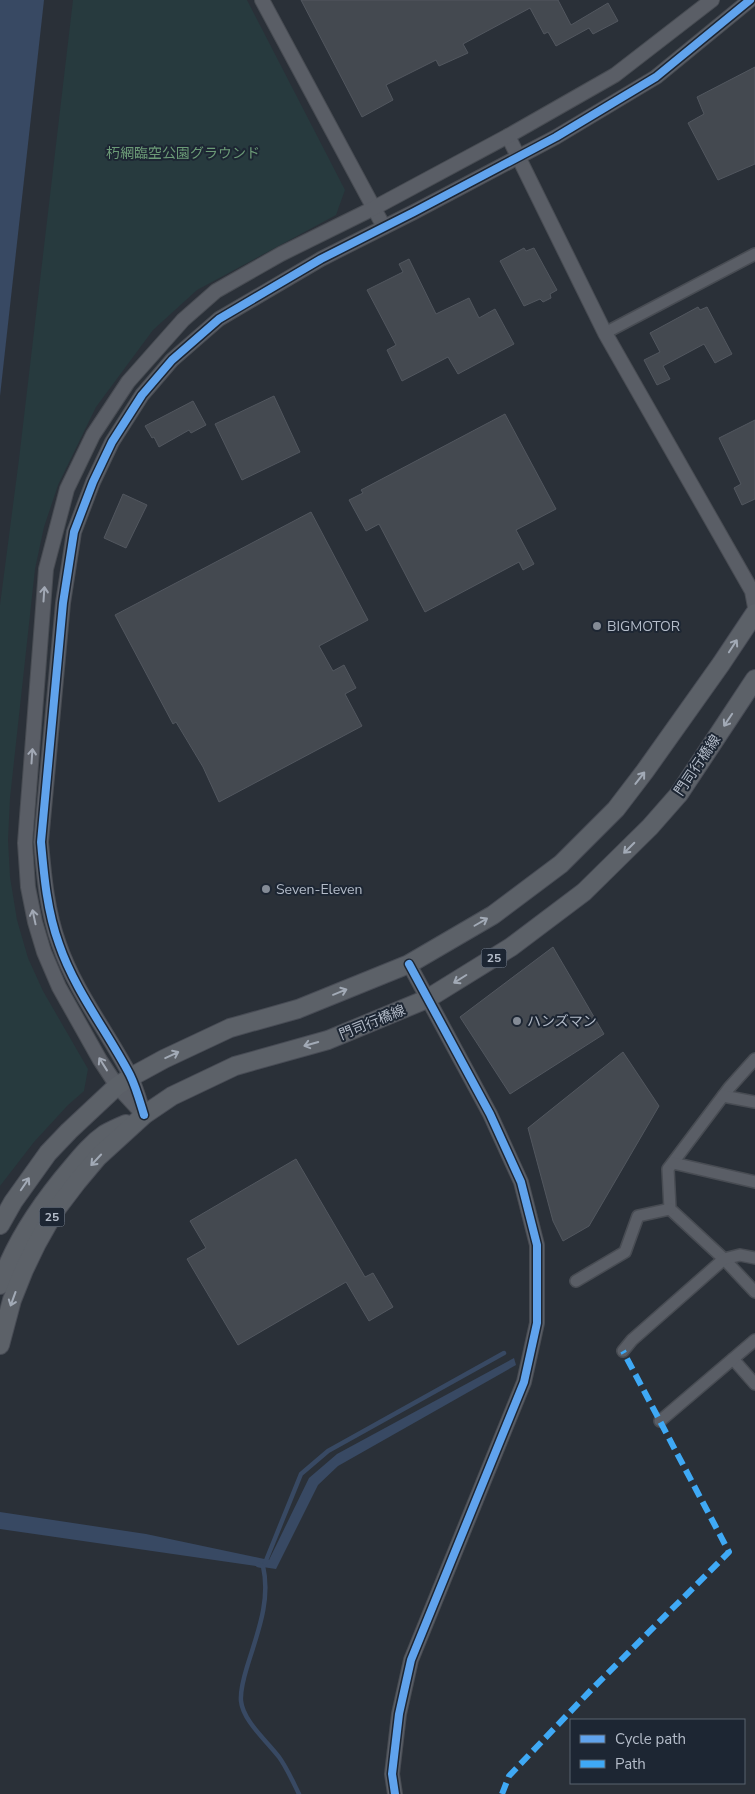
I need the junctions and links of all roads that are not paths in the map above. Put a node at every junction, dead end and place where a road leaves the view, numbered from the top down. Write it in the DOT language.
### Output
graph roads {
  1 [pos="262,0"];
  2 [pos="712,0"];
  3 [pos="750,0"];
  4 [pos="508,136"];
  5 [pos="518,157"];
  6 [pos="374,208"];
  7 [pos="384,227"];
  8 [pos="755,254"];
  9 [pos="605,333"];
  10 [pos="755,607"];
  11 [pos="755,613"];
  12 [pos="755,679"];
  13 [pos="409,964"];
  14 [pos="428,999"];
  15 [pos="755,1059"];
  16 [pos="124,1081"];
  17 [pos="723,1096"];
  18 [pos="755,1102"];
  19 [pos="144,1115"];
  20 [pos="673,1164"];
  21 [pos="755,1182"];
  22 [pos="670,1209"];
  23 [pos="0,1225"];
  24 [pos="755,1258"];
  25 [pos="724,1259"];
  26 [pos="576,1280"];
  27 [pos="0,1286"];
  28 [pos="755,1292"];
  29 [pos="755,1340"];
  30 [pos="0,1345"];
  31 [pos="623,1351"];
  32 [pos="733,1359"];
  33 [pos="755,1384"];
  34 [pos="660,1421"];
  35 [pos="395,1794"];
  1 -- 6 [label="street"];
  2 -- 4 [label="street"];
  3 -- 5 [label="street"];
  4 -- 5 [label="street"];
  4 -- 6 [label="street"];
  5 -- 7 [label="street"];
  5 -- 9 [label="street"];
  6 -- 7 [label="street"];
  16 -- 6 [label="street, one-way"];
  7 -- 16 [label="street"];
  8 -- 9 [label="street"];
  9 -- 10 [label="street"];
  13 -- 11 [label="main road, one-way"];
  12 -- 14 [label="main road, 門司行橋線 / 25, one-way"];
  13 -- 14 [label="street"];
  16 -- 13 [label="main road, one-way"];
  14 -- 19 [label="main road, 門司行橋線 / 25, one-way"];
  14 -- 35 [label="street"];
  15 -- 17 [label="street"];
  16 -- 19 [label="street"];
  23 -- 16 [label="main road, one-way"];
  17 -- 18 [label="street"];
  17 -- 20 [label="street"];
  19 -- 27 [label="main road"];
  19 -- 30 [label="main road, 門司行橋線 / 25, one-way"];
  20 -- 21 [label="street"];
  20 -- 22 [label="street"];
  22 -- 25 [label="street"];
  22 -- 26 [label="street"];
  24 -- 25 [label="street"];
  25 -- 28 [label="street"];
  25 -- 31 [label="street"];
  29 -- 32 [label="street"];
  32 -- 33 [label="street"];
  32 -- 34 [label="street"];
}
